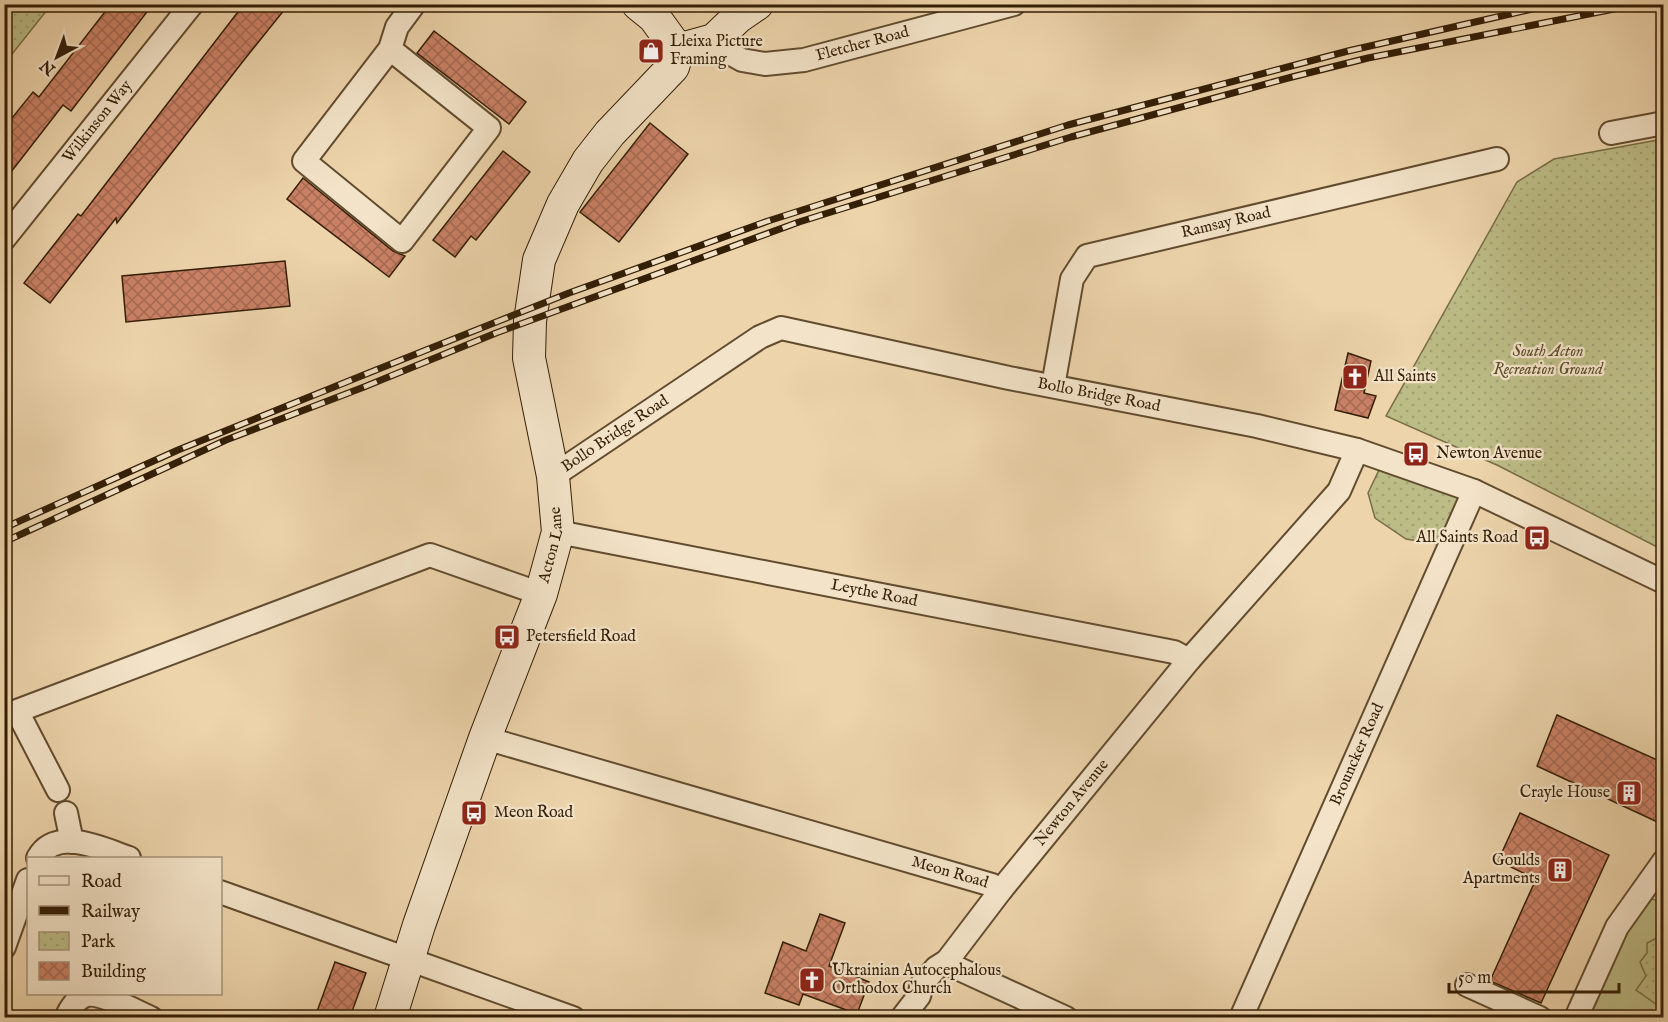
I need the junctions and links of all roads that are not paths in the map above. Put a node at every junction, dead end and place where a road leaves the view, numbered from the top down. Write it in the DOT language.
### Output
graph roads {
  1 [pos="192,4"];
  2 [pos="414,4"];
  3 [pos="638,4"];
  4 [pos="757,4"];
  5 [pos="1014,4"];
  6 [pos="714,40"];
  7 [pos="390,50"];
  8 [pos="678,50"];
  9 [pos="1664,123"];
  10 [pos="1611,134"];
  11 [pos="1497,159"];
  12 [pos="4,240"];
  13 [pos="1053,386"];
  14 [pos="1357,450"];
  15 [pos="553,476"];
  16 [pos="1474,491"];
  17 [pos="558,532"];
  18 [pos="1664,582"];
  19 [pos="541,594"];
  20 [pos="1189,660"];
  21 [pos="485,738"];
  22 [pos="58,790"];
  23 [pos="66,813"];
  24 [pos="72,842"];
  25 [pos="39,857"];
  26 [pos="126,857"];
  27 [pos="1664,861"];
  28 [pos="27,883"];
  29 [pos="1001,890"];
  30 [pos="222,893"];
  31 [pos="4,947"];
  32 [pos="409,959"];
  33 [pos="947,961"];
  34 [pos="1467,985"];
  35 [pos="116,998"];
  36 [pos="66,1017"];
  37 [pos="151,1017"];
  38 [pos="390,1017"];
  39 [pos="573,1017"];
  40 [pos="902,1017"];
  41 [pos="1066,1017"];
  42 [pos="1241,1017"];
  43 [pos="1540,1017"];
  44 [pos="1576,1017"];
  1 -- 12 [label="street, Wilkinson Way"];
  2 -- 7 [label="street"];
  3 -- 8 [label="main road"];
  4 -- 6 [label="main road"];
  5 -- 6 [label="street, Fletcher Road"];
  6 -- 8 [label="main road"];
  7 -- 7 [label="street"];
  8 -- 15 [label="main road, Acton Lane"];
  9 -- 10 [label="street"];
  11 -- 13 [label="street, Ramsay Road"];
  13 -- 14 [label="street, Bollo Bridge Road"];
  13 -- 15 [label="street, Bollo Bridge Road"];
  14 -- 16 [label="street, Bollo Bridge Road"];
  14 -- 20 [label="street, Newton Avenue"];
  15 -- 17 [label="main road, Acton Lane"];
  16 -- 18 [label="street, Bollo Bridge Road"];
  16 -- 42 [label="street, Brouncker Road"];
  17 -- 19 [label="main road, Acton Lane"];
  17 -- 20 [label="street, Leythe Road"];
  19 -- 21 [label="main road, Acton Lane"];
  19 -- 22 [label="street"];
  20 -- 29 [label="street, Newton Avenue"];
  21 -- 29 [label="street, Meon Road"];
  21 -- 32 [label="main road, Acton Lane"];
  23 -- 24 [label="street"];
  24 -- 25 [label="street"];
  24 -- 26 [label="street"];
  27 -- 44 [label="street"];
  28 -- 31 [label="street"];
  29 -- 33 [label="street, Newton Avenue"];
  30 -- 32 [label="street"];
  32 -- 38 [label="main road, Acton Lane"];
  32 -- 39 [label="street"];
  33 -- 40 [label="street, Newton Avenue"];
  33 -- 41 [label="street"];
  34 -- 43 [label="street"];
  35 -- 36 [label="street"];
  35 -- 37 [label="street"];
}
